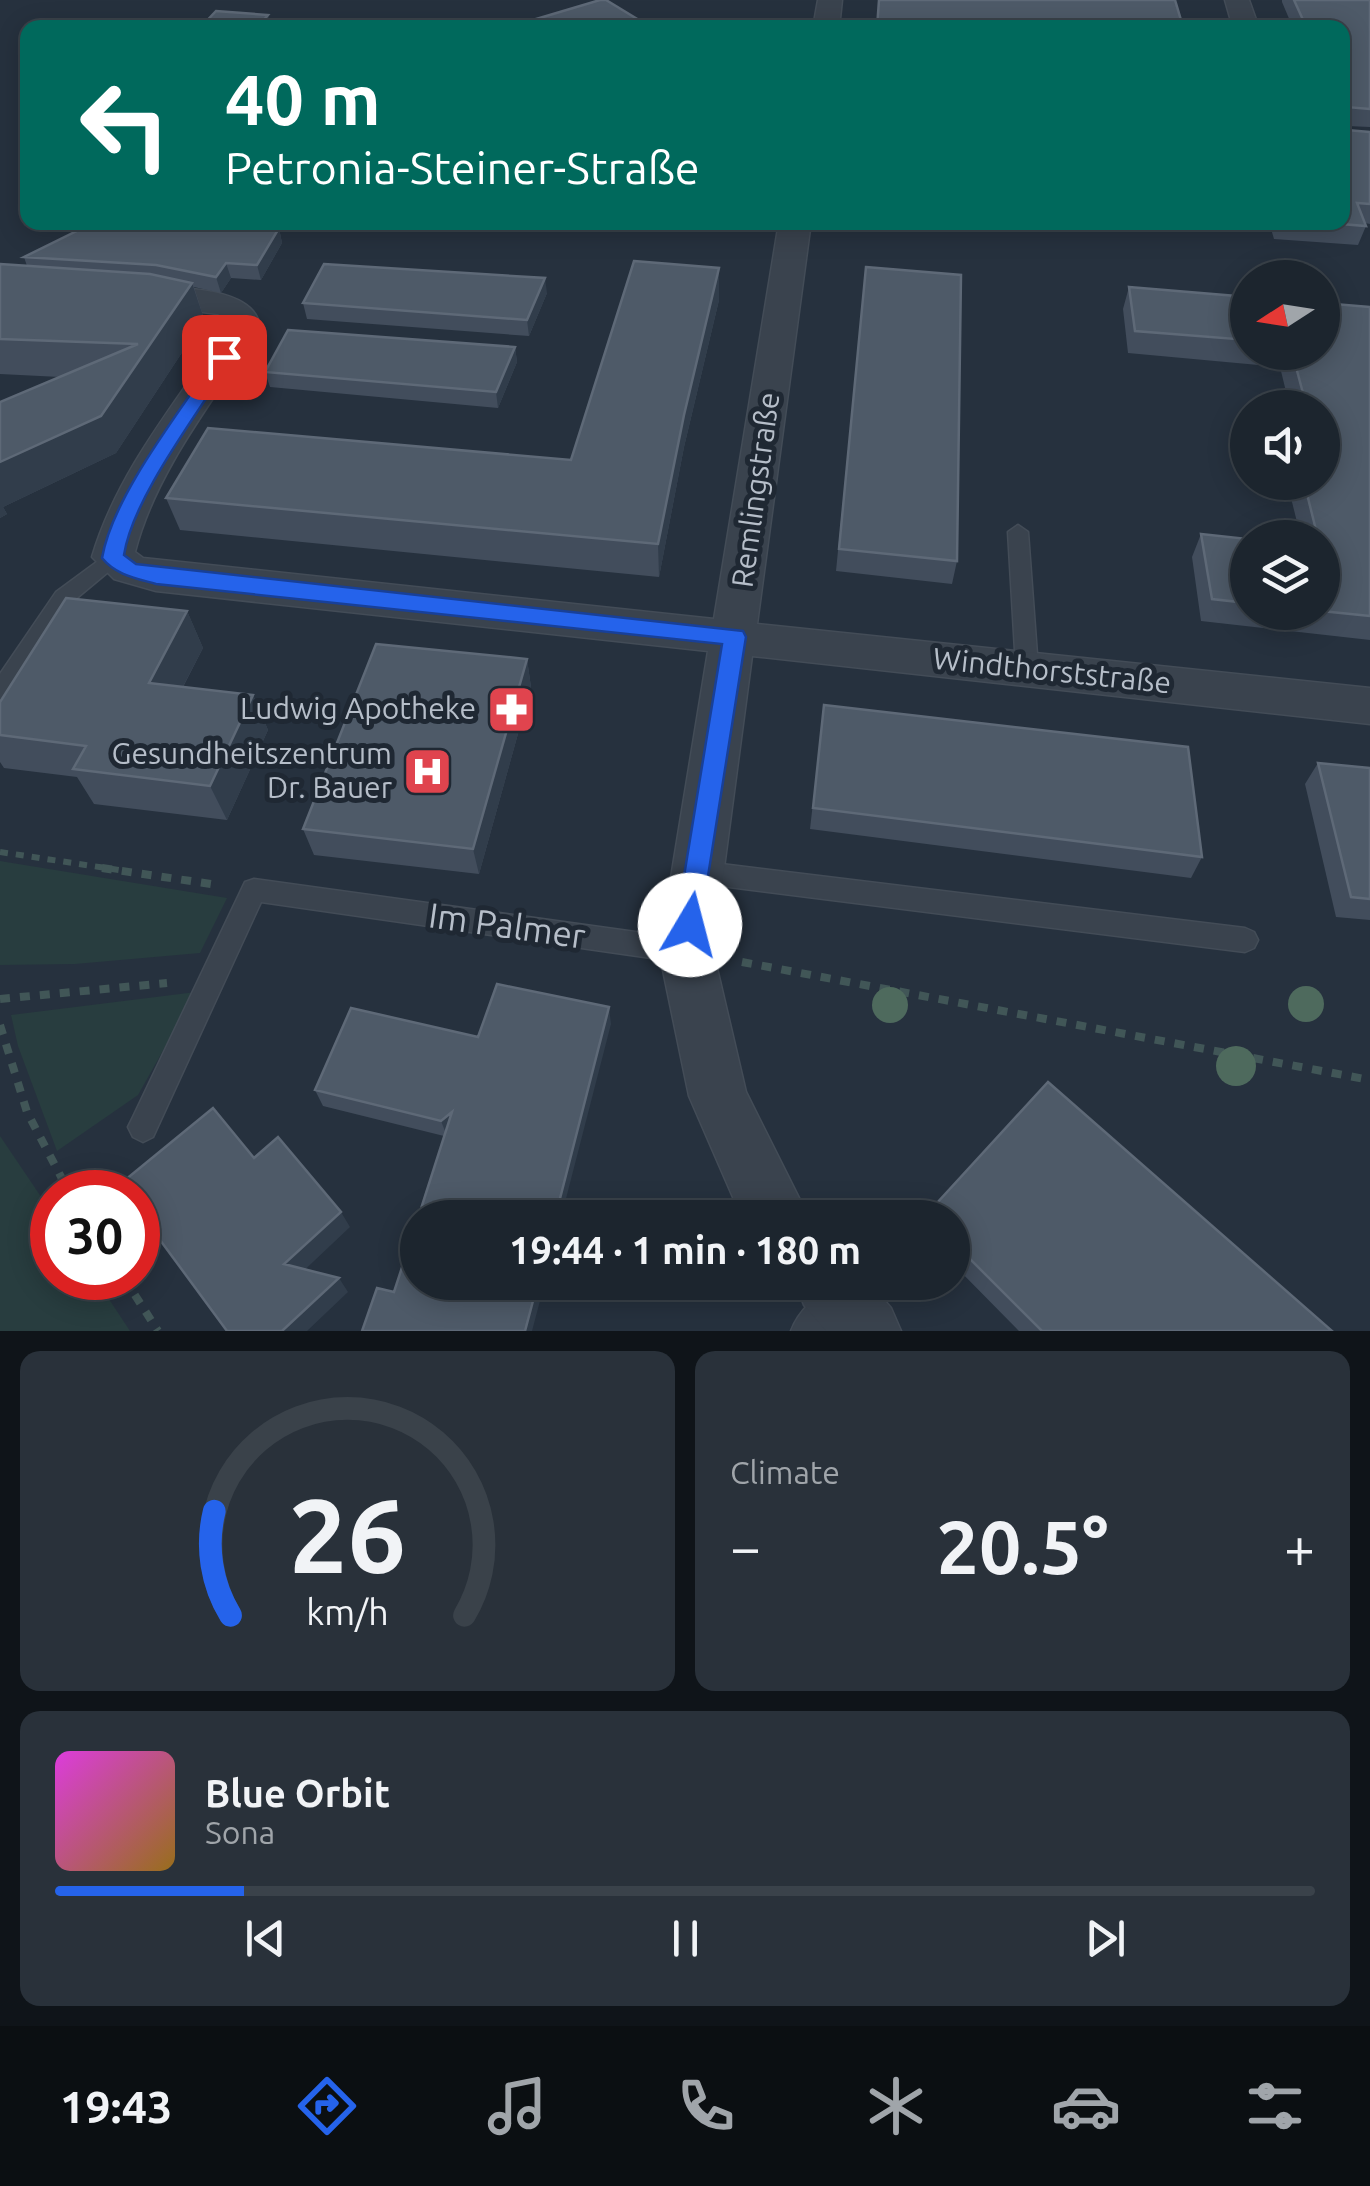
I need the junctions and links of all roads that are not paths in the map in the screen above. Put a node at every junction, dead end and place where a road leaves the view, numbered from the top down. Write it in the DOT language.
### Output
graph roads {
  1 [pos="793,230"];
  2 [pos="92,292"];
  3 [pos="1018,532"];
  4 [pos="113,558"];
  5 [pos="735,637"];
  6 [pos="1027,668"];
  7 [pos="0,692"];
  8 [pos="1370,706"];
  9 [pos="697,872"];
  10 [pos="1245,940"];
  11 [pos="686,951"];
  12 [pos="142,1127"];
  13 [pos="765,1200"];
  1 -- 5 [label="street, Remlingstraße"];
  2 -- 4 [label="street"];
  3 -- 6 [label="lane"];
  4 -- 5 [label="street, Windthorststraße"];
  4 -- 7 [label="lane"];
  5 -- 6 [label="street, Windthorststraße"];
  5 -- 9 [label="street, Remlingstraße"];
  6 -- 8 [label="street, Windthorststraße"];
  9 -- 10 [label="lane"];
  9 -- 11 [label="street, Remlingstraße"];
  11 -- 12 [label="lane, Im Palmer"];
  11 -- 13 [label="street, Remlingstraße"];
}
